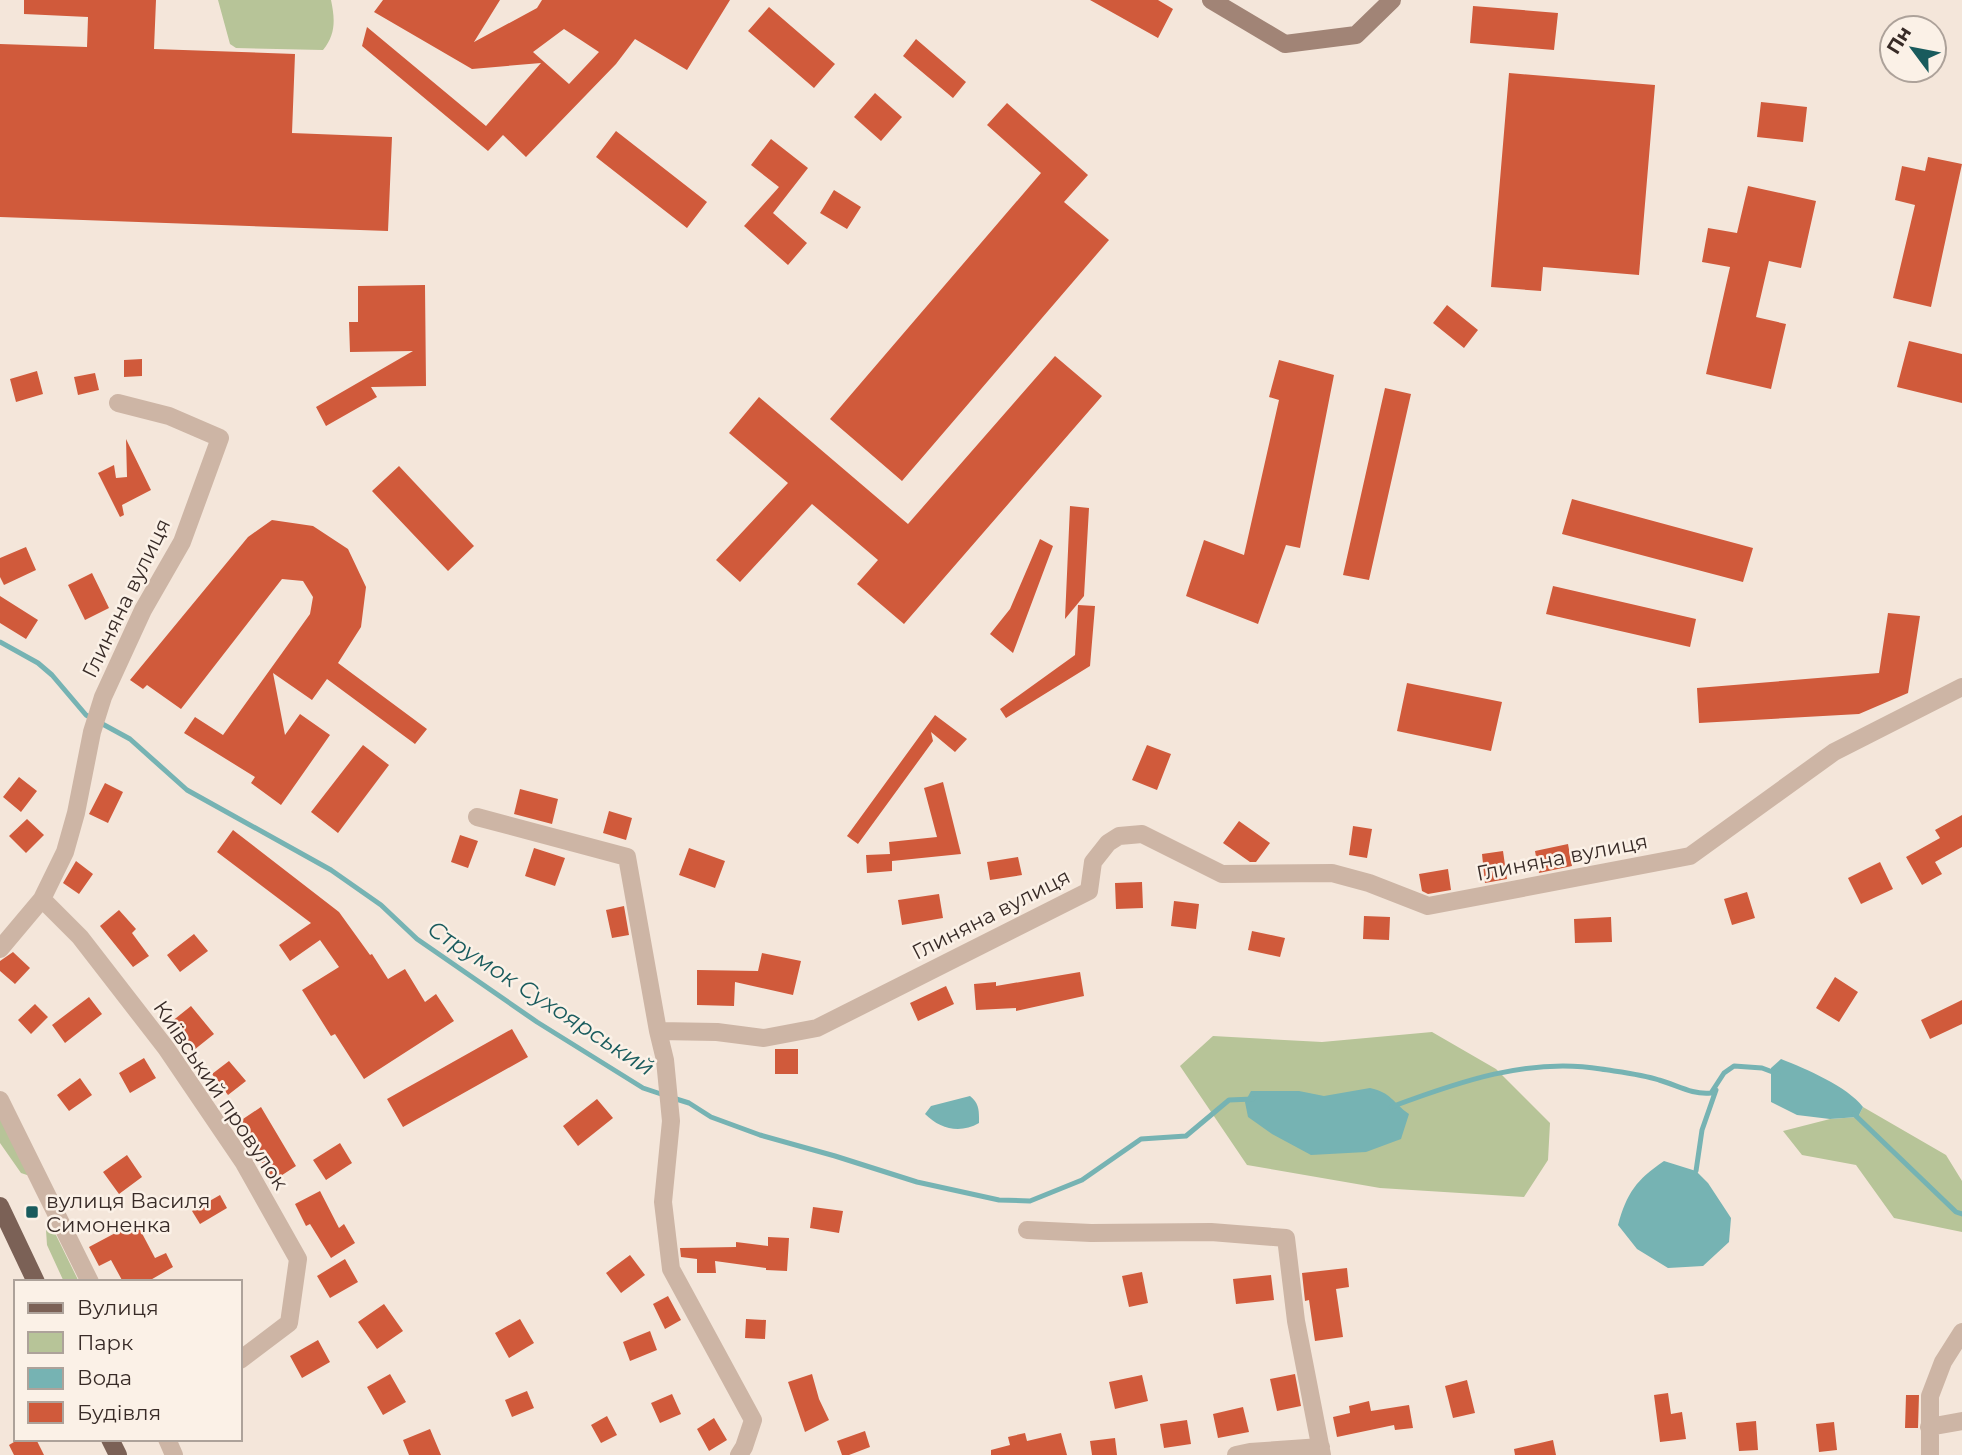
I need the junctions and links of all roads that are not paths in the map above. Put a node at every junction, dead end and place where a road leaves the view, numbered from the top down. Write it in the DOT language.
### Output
graph roads {
  1 [pos="1211,0"];
  2 [pos="1392,0"];
  3 [pos="118,402"];
  4 [pos="1962,687"];
  5 [pos="477,817"];
  6 [pos="42,899"];
  7 [pos="0,949"];
  8 [pos="658,1031"];
  9 [pos="0,1100"];
  10 [pos="0,1206"];
  11 [pos="1027,1230"];
  12 [pos="35,1280"];
  13 [pos="89,1280"];
  14 [pos="1962,1332"];
  15 [pos="242,1358"];
  16 [pos="1962,1421"];
  17 [pos="1929,1427"];
  18 [pos="1322,1451"];
  19 [pos="739,1455"];
  20 [pos="1236,1455"];
  21 [pos="1930,1455"];
  1 -- 2 [label="street"];
  3 -- 6 [label="street, Глиняна вулиця"];
  4 -- 8 [label="street, Глиняна вулиця"];
  5 -- 8 [label="street"];
  6 -- 7 [label="street, Глиняна вулиця"];
  6 -- 15 [label="street, Київський провулок"];
  8 -- 19 [label="street"];
  9 -- 13 [label="street"];
  10 -- 12 [label="main road"];
  11 -- 18 [label="street"];
  14 -- 17 [label="street"];
  16 -- 17 [label="street"];
  17 -- 21 [label="street"];
  18 -- 20 [label="street"];
}
